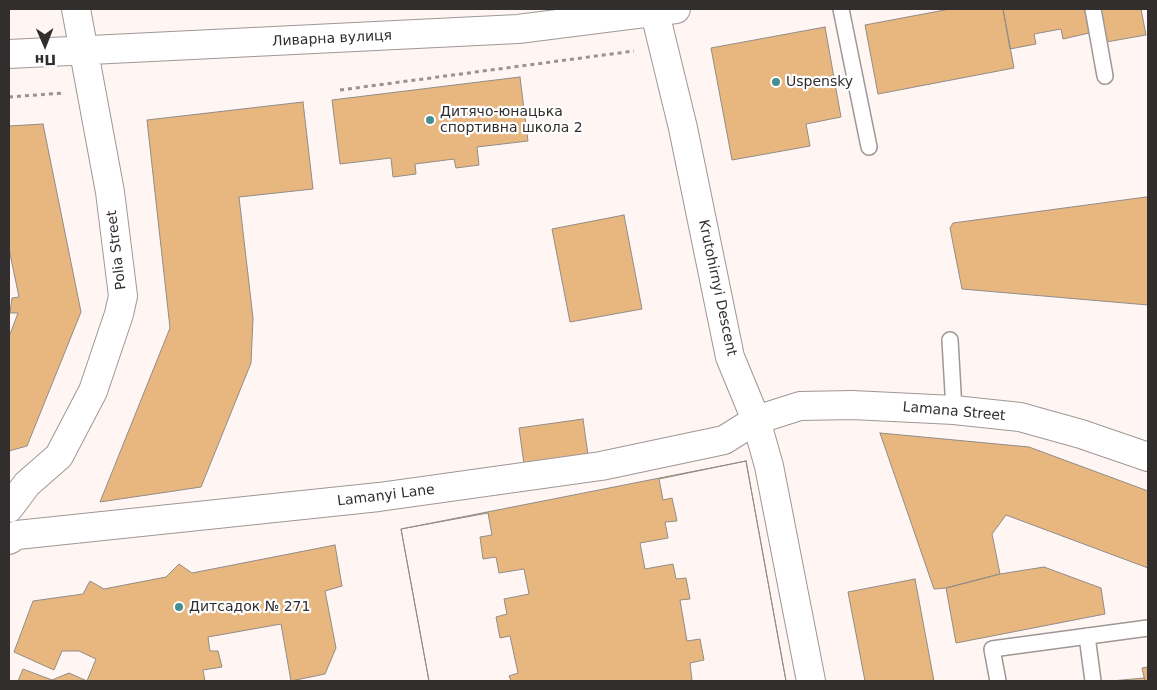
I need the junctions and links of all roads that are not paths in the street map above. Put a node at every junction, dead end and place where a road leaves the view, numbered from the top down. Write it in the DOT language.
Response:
graph roads {
  1 [pos="76,9"];
  2 [pos="842,9"];
  3 [pos="1093,9"];
  4 [pos="661,10"];
  5 [pos="83,51"];
  6 [pos="9,54"];
  7 [pos="1105,76"];
  8 [pos="869,147"];
  9 [pos="950,340"];
  10 [pos="954,410"];
  11 [pos="756,420"];
  12 [pos="1148,456"];
  13 [pos="9,508"];
  14 [pos="9,540"];
  15 [pos="1148,628"];
  16 [pos="1087,636"];
  17 [pos="810,681"];
  18 [pos="998,681"];
  19 [pos="1093,681"];
  1 -- 5 [label="street, Polia Street"];
  2 -- 8 [label="lane"];
  3 -- 7 [label="lane"];
  4 -- 5 [label="street, Ливарна вулиця"];
  4 -- 11 [label="street, Krutohirnyi Descent"];
  5 -- 6 [label="street, Ливарна вулиця"];
  5 -- 13 [label="street, Polia Street"];
  9 -- 10 [label="lane"];
  10 -- 11 [label="street, Lamana Street"];
  10 -- 12 [label="street, Lamana Street"];
  11 -- 14 [label="street, Lamanyi Lane"];
  11 -- 17 [label="street, Krutohirnyi Descent"];
  15 -- 16 [label="lane"];
  16 -- 18 [label="lane"];
  16 -- 19 [label="lane"];
}
